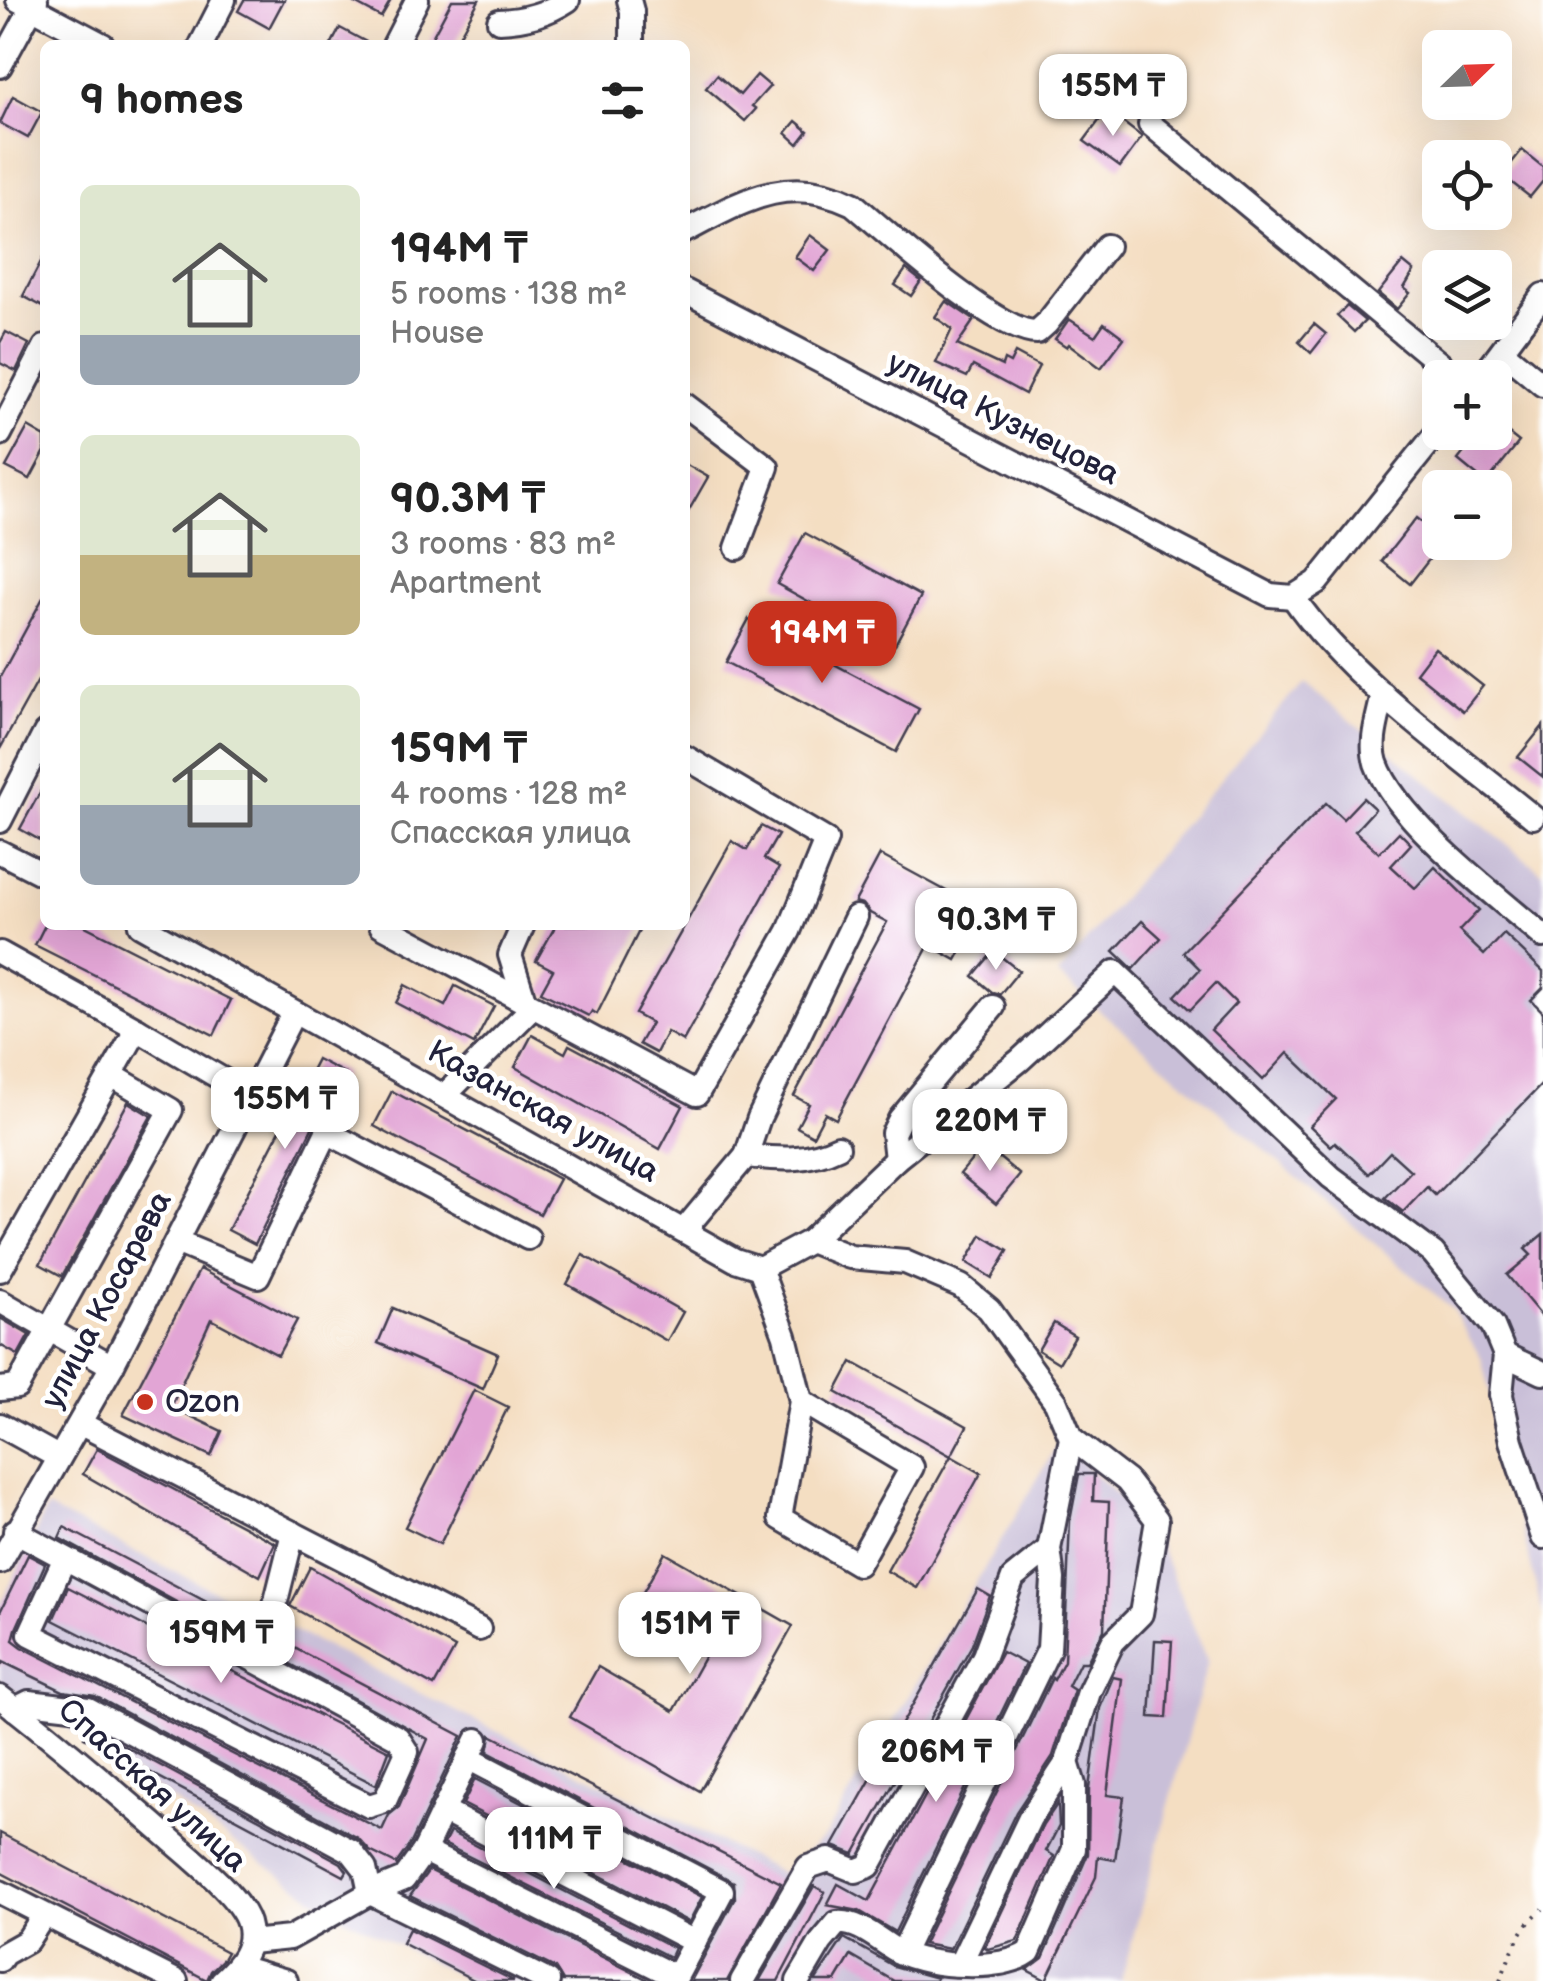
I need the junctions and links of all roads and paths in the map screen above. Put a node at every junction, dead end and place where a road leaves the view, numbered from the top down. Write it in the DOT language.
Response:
graph roads {
  1 [pos="224,0"];
  2 [pos="417,0"];
  3 [pos="568,0"];
  4 [pos="628,0"];
  5 [pos="29,3"];
  6 [pos="499,20"];
  7 [pos="94,40"];
  8 [pos="204,40"];
  9 [pos="397,40"];
  10 [pos="632,40"];
  11 [pos="0,66"];
  12 [pos="1150,124"];
  13 [pos="690,228"];
  14 [pos="1107,246"];
  15 [pos="690,294"];
  16 [pos="1543,295"];
  17 [pos="1502,351"];
  18 [pos="40,358"];
  19 [pos="1436,360"];
  20 [pos="1495,360"];
  21 [pos="1543,385"];
  22 [pos="690,409"];
  23 [pos="0,434"];
  24 [pos="1423,450"];
  25 [pos="737,548"];
  26 [pos="1293,597"];
  27 [pos="1383,694"];
  28 [pos="40,743"];
  29 [pos="690,760"];
  30 [pos="1534,817"];
  31 [pos="0,821"];
  32 [pos="0,852"];
  33 [pos="40,873"];
  34 [pos="856,917"];
  35 [pos="390,930"];
  36 [pos="522,930"];
  37 [pos="178,934"];
  38 [pos="1543,936"];
  39 [pos="0,954"];
  40 [pos="524,1002"];
  41 [pos="992,1008"];
  42 [pos="294,1012"];
  43 [pos="137,1029"];
  44 [pos="112,1076"];
  45 [pos="446,1094"];
  46 [pos="249,1095"];
  47 [pos="838,1147"];
  48 [pos="746,1156"];
  49 [pos="896,1159"];
  50 [pos="685,1229"];
  51 [pos="528,1238"];
  52 [pos="810,1240"];
  53 [pos="176,1242"];
  54 [pos="760,1268"];
  55 [pos="0,1270"];
  56 [pos="0,1301"];
  57 [pos="48,1330"];
  58 [pos="1504,1355"];
  59 [pos="112,1366"];
  60 [pos="1543,1373"];
  61 [pos="0,1389"];
  62 [pos="800,1401"];
  63 [pos="81,1424"];
  64 [pos="0,1425"];
  65 [pos="1071,1438"];
  66 [pos="58,1456"];
  67 [pos="15,1532"];
  68 [pos="293,1533"];
  69 [pos="1543,1537"];
  70 [pos="1049,1549"];
  71 [pos="64,1560"];
  72 [pos="0,1562"];
  73 [pos="274,1609"];
  74 [pos="480,1629"];
  75 [pos="8,1703"];
  76 [pos="1067,1762"];
  77 [pos="443,1812"];
  78 [pos="424,1851"];
  79 [pos="0,1892"];
  80 [pos="370,1893"];
  81 [pos="1543,1909"];
  82 [pos="44,1915"];
  83 [pos="250,1942"];
  84 [pos="694,1942"];
  85 [pos="902,1953"];
  86 [pos="0,1960"];
  87 [pos="960,1964"];
  88 [pos="230,1974"];
  89 [pos="176,1981"];
  90 [pos="286,1981"];
  91 [pos="548,1981"];
  92 [pos="742,1981"];
  93 [pos="798,1981"];
  94 [pos="1500,1981"];
  1 -- 8 [label="street"];
  2 -- 9 [label="street"];
  3 -- 6 [label="street"];
  4 -- 10 [label="street"];
  5 -- 7 [label="street"];
  5 -- 11 [label="street"];
  12 -- 19 [label="street"];
  13 -- 14 [label="street"];
  15 -- 26 [label="street, улица Кузнецова"];
  16 -- 17 [label="street"];
  17 -- 20 [label="street"];
  17 -- 21 [label="street"];
  18 -- 23 [label="street"];
  22 -- 25 [label="street"];
  24 -- 26 [label="street"];
  26 -- 27 [label="street"];
  27 -- 30 [label="street"];
  27 -- 38 [label="street"];
  28 -- 31 [label="street"];
  29 -- 40 [label="street"];
  32 -- 33 [label="street"];
  34 -- 48 [label="street"];
  35 -- 40 [label="street"];
  36 -- 40 [label="street"];
  37 -- 42 [label="street, Казанская улица"];
  39 -- 43 [label="street"];
  40 -- 45 [label="street"];
  41 -- 49 [label="street"];
  42 -- 45 [label="street, Казанская улица"];
  42 -- 46 [label="street, улица Косарева"];
  43 -- 44 [label="street"];
  43 -- 46 [label="street"];
  44 -- 55 [label="street"];
  44 -- 57 [label="street"];
  45 -- 50 [label="street, Казанская улица"];
  46 -- 53 [label="street, улица Косарева"];
  47 -- 48 [label="street"];
  48 -- 50 [label="street"];
  49 -- 52 [label="street"];
  49 -- 58 [label="street"];
  50 -- 54 [label="street, Казанская улица"];
  51 -- 53 [label="street"];
  52 -- 54 [label="street"];
  52 -- 65 [label="street"];
  53 -- 59 [label="street, улица Косарева"];
  54 -- 62 [label="street"];
  56 -- 57 [label="street"];
  57 -- 59 [label="street"];
  57 -- 61 [label="street"];
  58 -- 60 [label="street"];
  58 -- 69 [label="street"];
  59 -- 63 [label="street, улица Косарева"];
  62 -- 62 [label="street"];
  63 -- 66 [label="street, улица Косарева"];
  63 -- 68 [label="street"];
  64 -- 66 [label="street"];
  65 -- 70 [label="street"];
  65 -- 76 [label="street"];
  66 -- 67 [label="street, улица Косарева"];
  67 -- 71 [label="street"];
  67 -- 72 [label="street, улица Косарева"];
  68 -- 73 [label="street"];
  68 -- 74 [label="street"];
  70 -- 85 [label="street"];
  70 -- 92 [label="street"];
  71 -- 71 [label="street"];
  75 -- 80 [label="street"];
  75 -- 83 [label="street, Спасская улица"];
  76 -- 87 [label="street"];
  76 -- 87 [label="street"];
  77 -- 78 [label="street"];
  77 -- 84 [label="street"];
  77 -- 84 [label="street"];
  78 -- 80 [label="street"];
  78 -- 84 [label="street"];
  79 -- 82 [label="street"];
  80 -- 83 [label="street"];
  80 -- 91 [label="street"];
  81 -- 94 [label="path"];
  82 -- 86 [label="street"];
  82 -- 89 [label="street"];
  83 -- 88 [label="street"];
  85 -- 87 [label="street"];
  85 -- 93 [label="street"];
  88 -- 90 [label="street"];
}
